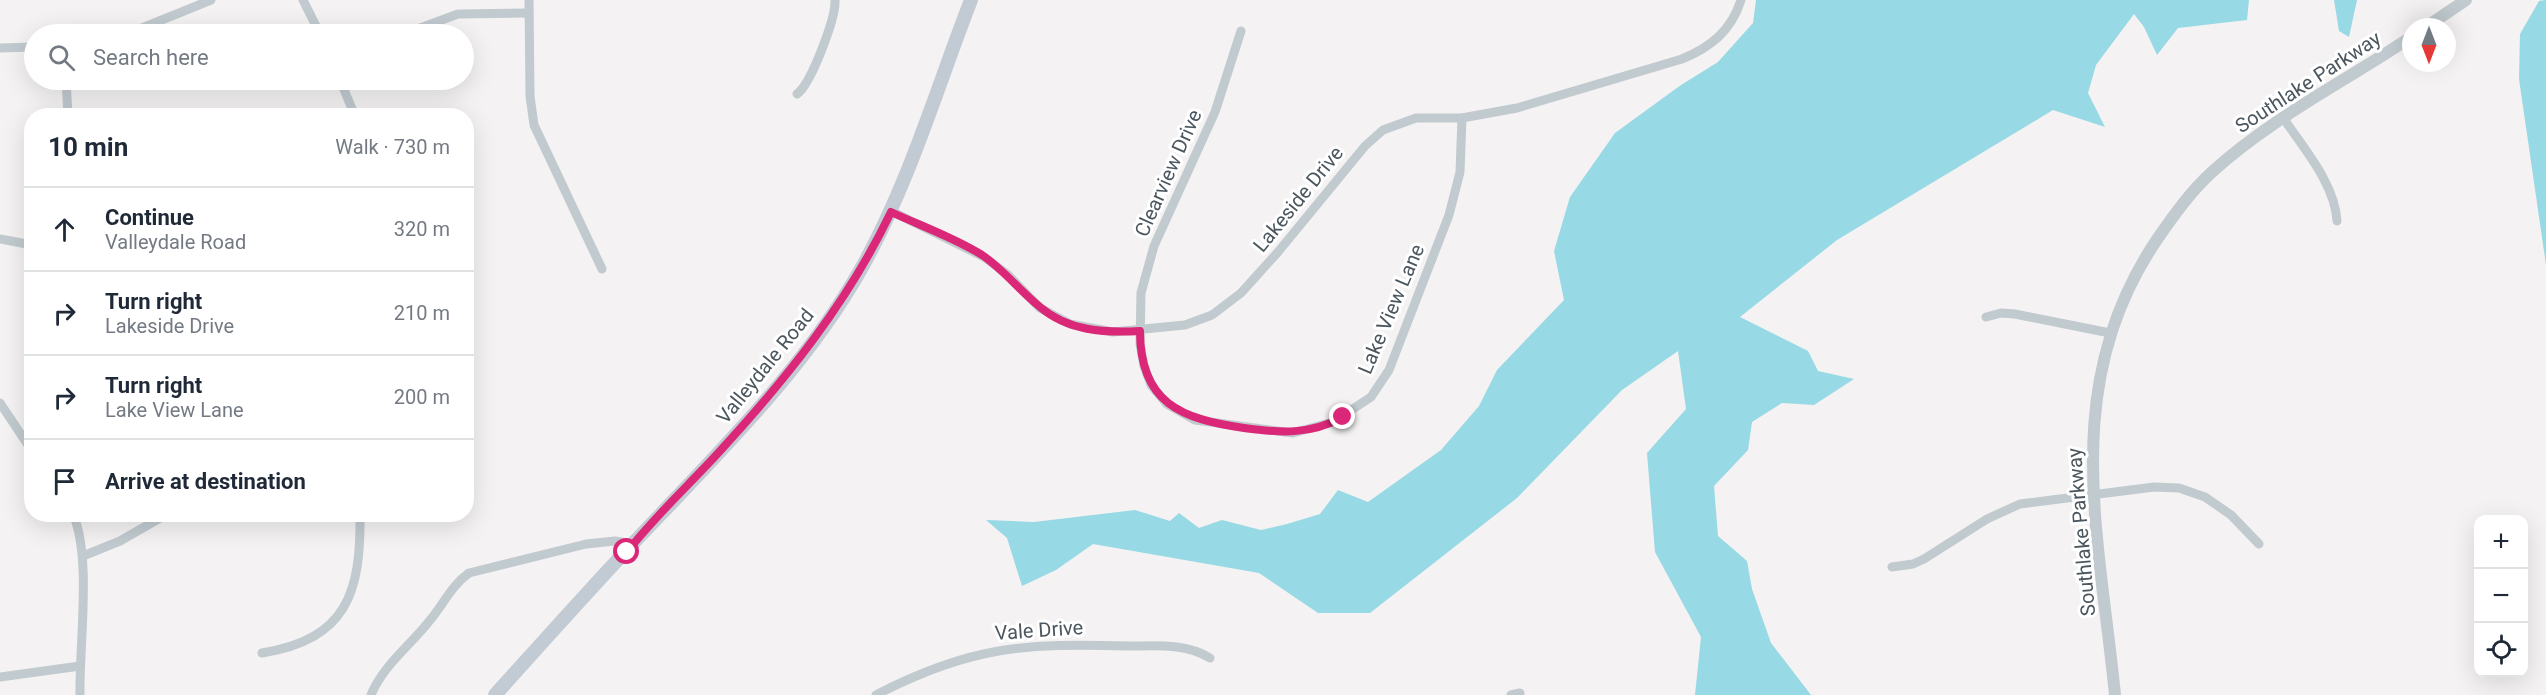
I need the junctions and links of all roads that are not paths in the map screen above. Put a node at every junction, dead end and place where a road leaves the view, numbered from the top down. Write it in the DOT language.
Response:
graph roads {
  1 [pos="211,0"];
  2 [pos="303,0"];
  3 [pos="529,0"];
  4 [pos="835,0"];
  5 [pos="971,0"];
  6 [pos="1741,0"];
  7 [pos="2466,0"];
  8 [pos="529,13"];
  9 [pos="2439,18"];
  10 [pos="152,24"];
  11 [pos="315,24"];
  12 [pos="431,24"];
  13 [pos="1240,32"];
  14 [pos="2402,43"];
  15 [pos="24,47"];
  16 [pos="0,48"];
  17 [pos="67,90"];
  18 [pos="344,90"];
  19 [pos="797,94"];
  20 [pos="68,108"];
  21 [pos="352,108"];
  22 [pos="1462,118"];
  23 [pos="2284,118"];
  24 [pos="891,212"];
  25 [pos="2337,221"];
  26 [pos="0,239"];
  27 [pos="24,244"];
  28 [pos="602,269"];
  29 [pos="1986,317"];
  30 [pos="1140,331"];
  31 [pos="2110,333"];
  32 [pos="0,403"];
  33 [pos="24,439"];
  34 [pos="2094,494"];
  35 [pos="76,522"];
  36 [pos="153,522"];
  37 [pos="360,522"];
  38 [pos="633,544"];
  39 [pos="2259,544"];
  40 [pos="83,556"];
  41 [pos="1892,567"];
  42 [pos="262,653"];
  43 [pos="1210,658"];
  44 [pos="80,666"];
  45 [pos="0,677"];
  46 [pos="80,695"];
  47 [pos="371,695"];
  48 [pos="495,695"];
  49 [pos="877,695"];
  50 [pos="2115,695"];
  1 -- 10 [label="street"];
  2 -- 11 [label="street"];
  3 -- 8 [label="street"];
  4 -- 19 [label="street"];
  5 -- 24 [label="main road, Valleydale Road"];
  6 -- 22 [label="street, Lakeside Drive"];
  7 -- 9 [label="street"];
  8 -- 12 [label="street"];
  8 -- 28 [label="street"];
  13 -- 30 [label="street, Clearview Drive"];
  14 -- 23 [label="street, Southlake Parkway"];
  15 -- 16 [label="street"];
  17 -- 20 [label="street"];
  18 -- 21 [label="street"];
  22 -- 30 [label="street, Lakeside Drive"];
  22 -- 30 [label="street, Lake View Lane"];
  23 -- 25 [label="street"];
  23 -- 31 [label="street, Southlake Parkway"];
  24 -- 30 [label="street, Lakeside Drive"];
  24 -- 38 [label="main road, Valleydale Road"];
  26 -- 27 [label="street"];
  29 -- 31 [label="street"];
  31 -- 34 [label="street, Southlake Parkway"];
  32 -- 33 [label="street"];
  34 -- 39 [label="street"];
  34 -- 41 [label="street"];
  34 -- 50 [label="street, Southlake Parkway"];
  35 -- 40 [label="street"];
  36 -- 40 [label="street"];
  37 -- 42 [label="street"];
  38 -- 47 [label="street"];
  38 -- 48 [label="main road, Valleydale Road"];
  40 -- 44 [label="street"];
  43 -- 49 [label="street, Vale Drive"];
  44 -- 45 [label="street"];
  44 -- 46 [label="street"];
}
